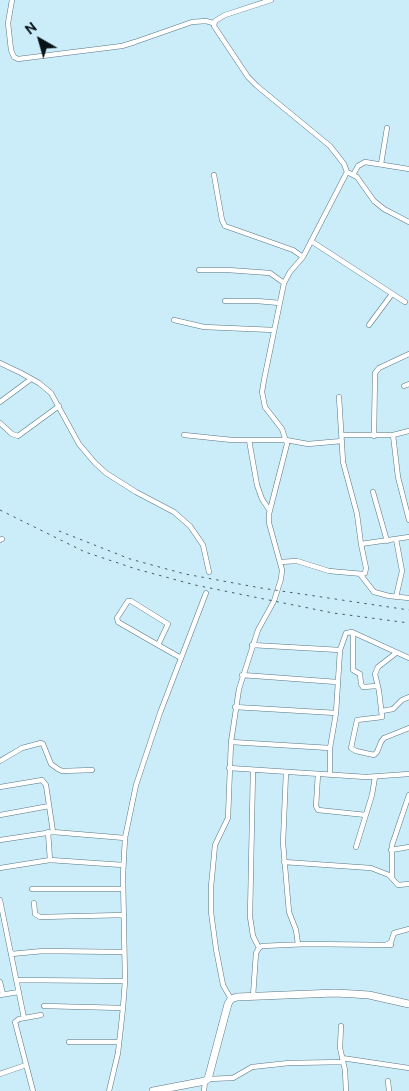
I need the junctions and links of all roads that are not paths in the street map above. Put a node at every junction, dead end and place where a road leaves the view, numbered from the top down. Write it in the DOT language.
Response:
graph roads {
  1 [pos="12,0"];
  2 [pos="271,0"];
  3 [pos="213,23"];
  4 [pos="387,128"];
  5 [pos="381,164"];
  6 [pos="409,169"];
  7 [pos="347,172"];
  8 [pos="353,174"];
  9 [pos="214,175"];
  10 [pos="409,222"];
  11 [pos="311,241"];
  12 [pos="303,257"];
  13 [pos="199,270"];
  14 [pos="284,283"];
  15 [pos="392,294"];
  16 [pos="225,301"];
  17 [pos="405,302"];
  18 [pos="280,303"];
  19 [pos="174,320"];
  20 [pos="369,325"];
  21 [pos="274,330"];
  22 [pos="409,354"];
  23 [pos="1,365"];
  24 [pos="32,379"];
  25 [pos="339,397"];
  26 [pos="0,402"];
  27 [pos="59,406"];
  28 [pos="0,422"];
  29 [pos="409,431"];
  30 [pos="184,435"];
  31 [pos="393,435"];
  32 [pos="374,436"];
  33 [pos="342,438"];
  34 [pos="249,440"];
  35 [pos="286,440"];
  36 [pos="374,492"];
  37 [pos="270,511"];
  38 [pos="409,520"];
  39 [pos="409,537"];
  40 [pos="396,539"];
  41 [pos="386,541"];
  42 [pos="361,544"];
  43 [pos="280,562"];
  44 [pos="402,570"];
  45 [pos="409,570"];
  46 [pos="209,572"];
  47 [pos="360,574"];
  48 [pos="206,593"];
  49 [pos="396,597"];
  50 [pos="409,598"];
  51 [pos="353,633"];
  52 [pos="158,645"];
  53 [pos="252,645"];
  54 [pos="340,650"];
  55 [pos="396,653"];
  56 [pos="181,658"];
  57 [pos="409,658"];
  58 [pos="242,675"];
  59 [pos="337,682"];
  60 [pos="377,686"];
  61 [pos="409,697"];
  62 [pos="235,707"];
  63 [pos="382,712"];
  64 [pos="336,713"];
  65 [pos="409,728"];
  66 [pos="231,742"];
  67 [pos="330,748"];
  68 [pos="0,761"];
  69 [pos="230,768"];
  70 [pos="92,770"];
  71 [pos="252,770"];
  72 [pos="286,772"];
  73 [pos="318,774"];
  74 [pos="409,774"];
  75 [pos="330,775"];
  76 [pos="374,777"];
  77 [pos="0,787"];
  78 [pos="409,795"];
  79 [pos="49,806"];
  80 [pos="407,809"];
  81 [pos="0,815"];
  82 [pos="366,815"];
  83 [pos="51,832"];
  84 [pos="125,838"];
  85 [pos="0,840"];
  86 [pos="356,847"];
  87 [pos="409,847"];
  88 [pos="391,850"];
  89 [pos="50,860"];
  90 [pos="284,862"];
  91 [pos="123,865"];
  92 [pos="0,868"];
  93 [pos="392,877"];
  94 [pos="409,884"];
  95 [pos="123,888"];
  96 [pos="32,889"];
  97 [pos="0,900"];
  98 [pos="34,903"];
  99 [pos="124,915"];
  100 [pos="409,929"];
  101 [pos="7,936"];
  102 [pos="0,937"];
  103 [pos="298,944"];
  104 [pos="258,948"];
  105 [pos="124,952"];
  106 [pos="11,954"];
  107 [pos="17,980"];
  108 [pos="125,981"];
  109 [pos="0,982"];
  110 [pos="19,992"];
  111 [pos="2,995"];
  112 [pos="253,996"];
  113 [pos="231,999"];
  114 [pos="409,1004"];
  115 [pos="44,1006"];
  116 [pos="123,1008"];
  117 [pos="41,1015"];
  118 [pos="24,1018"];
  119 [pos="341,1026"];
  120 [pos="70,1042"];
  121 [pos="119,1042"];
  122 [pos="343,1060"];
  123 [pos="26,1065"];
  124 [pos="409,1068"];
  125 [pos="0,1074"];
  126 [pos="207,1080"];
  127 [pos="388,1081"];
  128 [pos="179,1088"];
  129 [pos="33,1091"];
  130 [pos="109,1091"];
  131 [pos="153,1091"];
  132 [pos="204,1091"];
  133 [pos="346,1091"];
  134 [pos="389,1091"];
  1 -- 3 [label="street"];
  2 -- 3 [label="street"];
  3 -- 7 [label="street"];
  4 -- 5 [label="street"];
  5 -- 6 [label="street"];
  5 -- 8 [label="street"];
  7 -- 8 [label="street"];
  7 -- 11 [label="street"];
  8 -- 10 [label="street"];
  9 -- 12 [label="street"];
  11 -- 12 [label="street"];
  11 -- 15 [label="street"];
  12 -- 14 [label="street"];
  13 -- 14 [label="street"];
  14 -- 18 [label="street"];
  15 -- 17 [label="street"];
  15 -- 20 [label="street"];
  16 -- 18 [label="street"];
  18 -- 21 [label="street"];
  19 -- 21 [label="street"];
  21 -- 35 [label="street"];
  22 -- 32 [label="street"];
  23 -- 24 [label="street"];
  24 -- 26 [label="street"];
  24 -- 27 [label="street"];
  25 -- 33 [label="street"];
  27 -- 28 [label="street"];
  27 -- 46 [label="street"];
  29 -- 31 [label="street"];
  30 -- 34 [label="street"];
  31 -- 32 [label="street"];
  31 -- 38 [label="street"];
  32 -- 33 [label="street"];
  33 -- 35 [label="street"];
  33 -- 42 [label="street"];
  34 -- 35 [label="street"];
  34 -- 37 [label="street"];
  35 -- 37 [label="street"];
  36 -- 41 [label="street"];
  37 -- 43 [label="street"];
  39 -- 40 [label="street"];
  40 -- 41 [label="street"];
  40 -- 44 [label="street"];
  41 -- 42 [label="street"];
  42 -- 47 [label="street"];
  43 -- 47 [label="street"];
  43 -- 53 [label="street"];
  44 -- 45 [label="street"];
  44 -- 49 [label="street"];
  47 -- 49 [label="street"];
  48 -- 56 [label="street"];
  49 -- 50 [label="street"];
  51 -- 54 [label="street"];
  51 -- 55 [label="street"];
  51 -- 60 [label="street"];
  52 -- 52 [label="street"];
  52 -- 56 [label="street"];
  53 -- 54 [label="street"];
  53 -- 58 [label="street"];
  54 -- 59 [label="street"];
  55 -- 57 [label="street"];
  55 -- 60 [label="street"];
  56 -- 84 [label="street"];
  58 -- 59 [label="street"];
  58 -- 62 [label="street"];
  59 -- 64 [label="street"];
  60 -- 63 [label="street"];
  61 -- 63 [label="street"];
  62 -- 64 [label="street"];
  62 -- 66 [label="street"];
  63 -- 65 [label="street"];
  64 -- 67 [label="street"];
  66 -- 67 [label="street"];
  66 -- 69 [label="street"];
  67 -- 75 [label="street"];
  68 -- 70 [label="street"];
  69 -- 71 [label="street"];
  69 -- 113 [label="street"];
  71 -- 72 [label="street"];
  71 -- 104 [label="street"];
  72 -- 73 [label="street"];
  72 -- 90 [label="street"];
  73 -- 75 [label="street"];
  73 -- 82 [label="street"];
  74 -- 76 [label="street"];
  75 -- 76 [label="street"];
  76 -- 82 [label="street"];
  77 -- 79 [label="street"];
  78 -- 80 [label="street"];
  79 -- 81 [label="street"];
  79 -- 83 [label="street"];
  80 -- 88 [label="street"];
  82 -- 86 [label="street"];
  83 -- 84 [label="street"];
  83 -- 85 [label="street"];
  83 -- 89 [label="street"];
  84 -- 91 [label="street"];
  87 -- 88 [label="street"];
  88 -- 93 [label="street"];
  89 -- 91 [label="street"];
  89 -- 92 [label="street"];
  90 -- 93 [label="street"];
  90 -- 103 [label="street"];
  91 -- 95 [label="street"];
  93 -- 94 [label="street"];
  95 -- 96 [label="street"];
  95 -- 99 [label="street"];
  97 -- 101 [label="street"];
  98 -- 99 [label="street"];
  99 -- 105 [label="street"];
  100 -- 103 [label="street"];
  101 -- 102 [label="street"];
  101 -- 106 [label="street"];
  103 -- 104 [label="street"];
  104 -- 112 [label="street"];
  105 -- 106 [label="street"];
  105 -- 108 [label="street"];
  106 -- 107 [label="street"];
  107 -- 108 [label="street"];
  107 -- 110 [label="street"];
  108 -- 116 [label="street"];
  109 -- 111 [label="street"];
  110 -- 111 [label="street"];
  110 -- 118 [label="street"];
  112 -- 113 [label="main road"];
  112 -- 114 [label="main road"];
  113 -- 126 [label="main road"];
  115 -- 116 [label="street"];
  116 -- 121 [label="street"];
  117 -- 118 [label="street"];
  118 -- 123 [label="street"];
  119 -- 122 [label="street"];
  120 -- 121 [label="street"];
  121 -- 130 [label="street"];
  122 -- 124 [label="street"];
  122 -- 126 [label="street"];
  122 -- 133 [label="street"];
  123 -- 125 [label="street"];
  123 -- 129 [label="street"];
  126 -- 128 [label="main road"];
  126 -- 132 [label="street"];
  127 -- 134 [label="street"];
  128 -- 131 [label="main road"];
}
